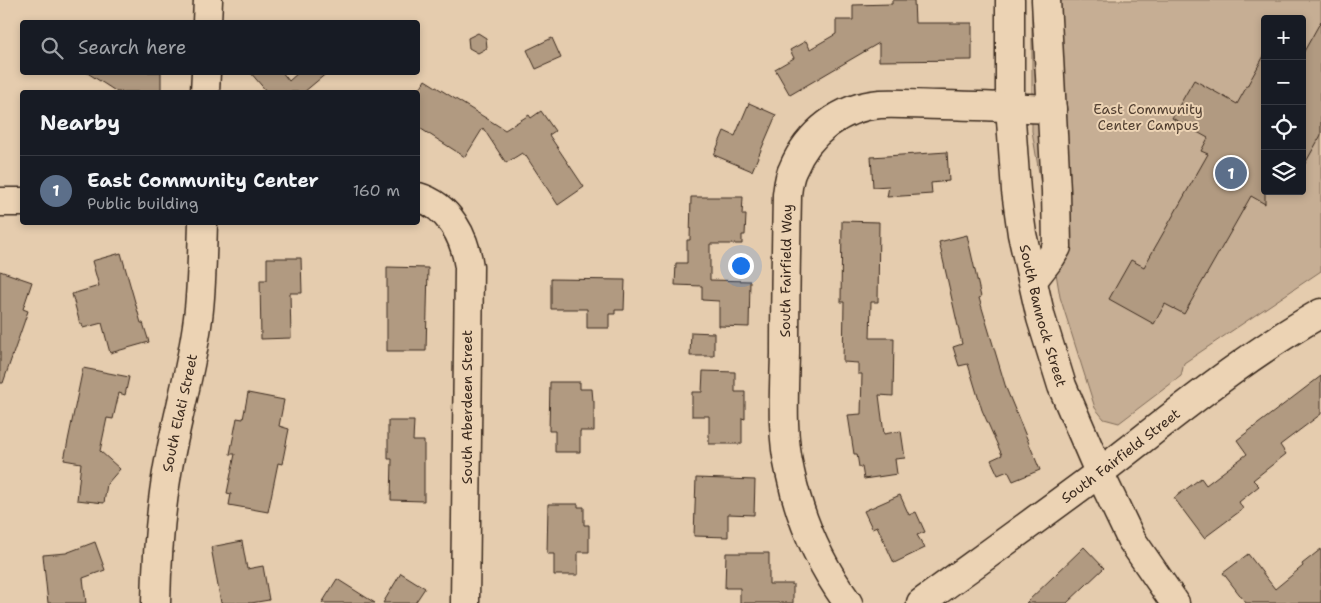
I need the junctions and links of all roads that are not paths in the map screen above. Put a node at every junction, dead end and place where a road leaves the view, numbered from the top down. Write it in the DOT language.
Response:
graph roads {
  1 [pos="208,0"];
  2 [pos="1010,0"];
  3 [pos="1046,0"];
  4 [pos="208,20"];
  5 [pos="206,75"];
  6 [pos="205,90"];
  7 [pos="1010,106"];
  8 [pos="1052,109"];
  9 [pos="420,198"];
  10 [pos="0,202"];
  11 [pos="20,202"];
  12 [pos="203,225"];
  13 [pos="1033,280"];
  14 [pos="1321,313"];
  15 [pos="1099,472"];
  16 [pos="156,603"];
  17 [pos="465,603"];
  18 [pos="848,603"];
  19 [pos="921,603"];
  20 [pos="1174,603"];
  1 -- 4 [label="street"];
  2 -- 7 [label="street, South Bannock Street"];
  3 -- 8 [label="street"];
  5 -- 6 [label="street"];
  7 -- 8 [label="street, South Fairfield Way"];
  7 -- 13 [label="street, South Bannock Street"];
  7 -- 18 [label="street, South Fairfield Way"];
  8 -- 13 [label="street"];
  9 -- 17 [label="street, South Aberdeen Street"];
  10 -- 11 [label="street"];
  12 -- 16 [label="street, South Elati Street"];
  13 -- 15 [label="street, South Bannock Street"];
  14 -- 15 [label="street, South Fairfield Street"];
  15 -- 19 [label="street, South Fairfield Street"];
  15 -- 20 [label="street, South Bannock Street"];
}
